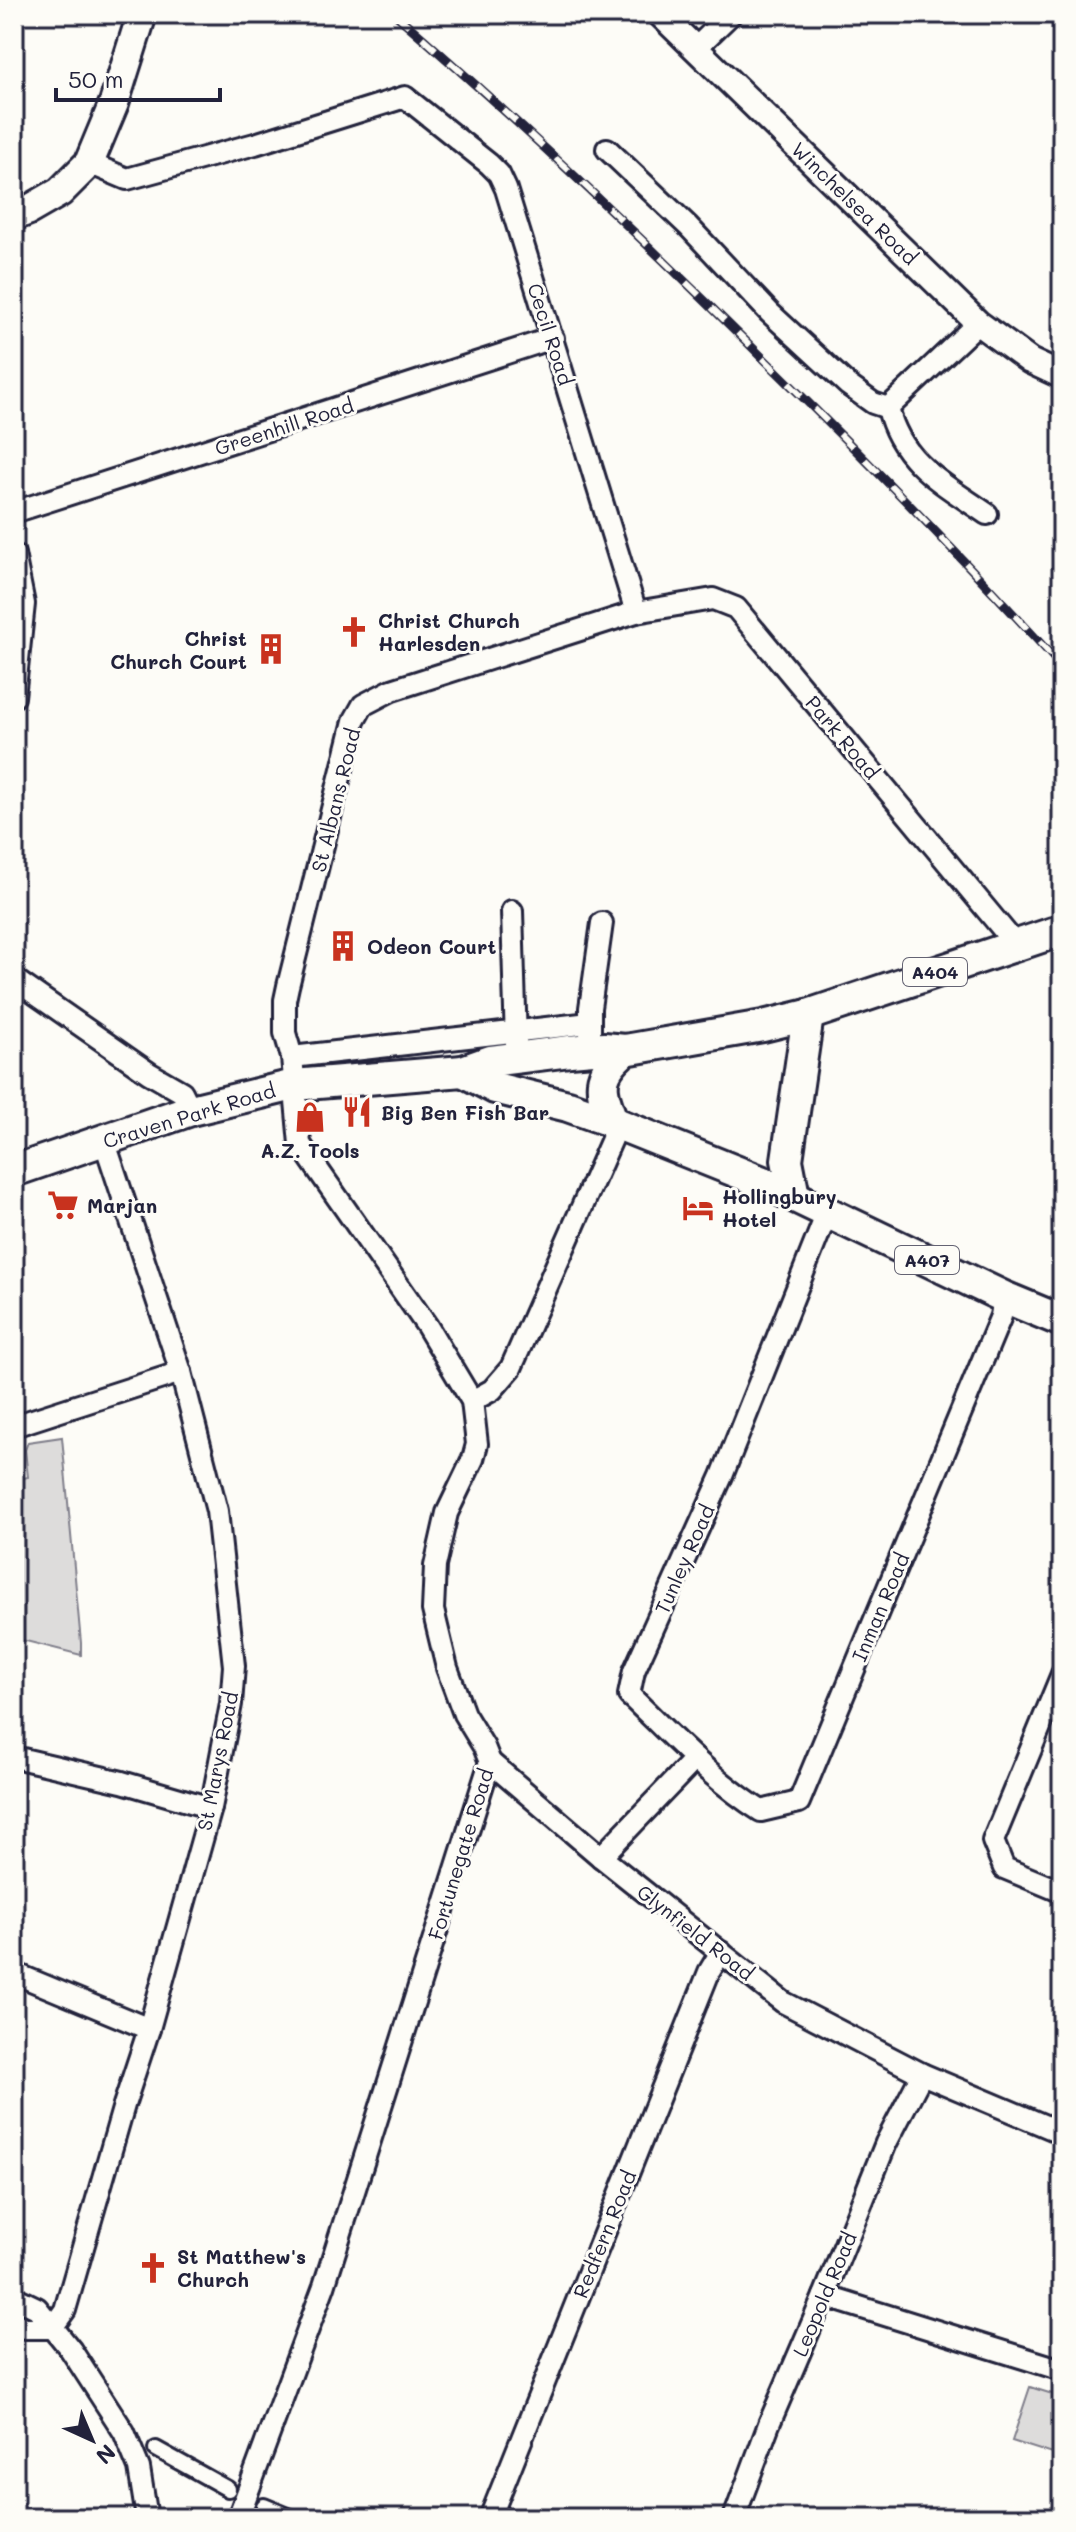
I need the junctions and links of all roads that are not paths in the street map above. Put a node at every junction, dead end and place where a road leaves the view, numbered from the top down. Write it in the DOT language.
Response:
graph roads {
  1 [pos="142,14"];
  2 [pos="660,14"];
  3 [pos="731,14"];
  4 [pos="696,48"];
  5 [pos="607,149"];
  6 [pos="89,163"];
  7 [pos="14,216"];
  8 [pos="978,323"];
  9 [pos="553,338"];
  10 [pos="1062,376"];
  11 [pos="888,408"];
  12 [pos="14,512"];
  13 [pos="987,514"];
  14 [pos="14,554"];
  15 [pos="636,612"];
  16 [pos="15,691"];
  17 [pos="512,911"];
  18 [pos="602,923"];
  19 [pos="1062,930"];
  20 [pos="1016,945"];
  21 [pos="14,979"];
  22 [pos="808,1015"];
  23 [pos="763,1026"];
  24 [pos="590,1036"];
  25 [pos="516,1045"];
  26 [pos="625,1050"];
  27 [pos="801,1065"];
  28 [pos="293,1071"];
  29 [pos="463,1071"];
  30 [pos="191,1110"];
  31 [pos="613,1122"];
  32 [pos="104,1140"];
  33 [pos="787,1160"];
  34 [pos="14,1171"];
  35 [pos="753,1180"];
  36 [pos="794,1196"];
  37 [pos="827,1213"];
  38 [pos="1004,1297"];
  39 [pos="1062,1321"];
  40 [pos="181,1372"];
  41 [pos="472,1401"];
  42 [pos="14,1426"];
  43 [pos="1062,1674"];
  44 [pos="14,1757"];
  45 [pos="695,1759"];
  46 [pos="490,1762"];
  47 [pos="211,1808"];
  48 [pos="601,1857"];
  49 [pos="1062,1892"];
  50 [pos="721,1952"];
  51 [pos="14,1973"];
  52 [pos="149,2029"];
  53 [pos="922,2074"];
  54 [pos="1062,2133"];
  55 [pos="824,2296"];
  56 [pos="14,2297"];
  57 [pos="14,2323"];
  58 [pos="52,2328"];
  59 [pos="1062,2370"];
  60 [pos="156,2449"];
  61 [pos="228,2489"];
  62 [pos="264,2506"];
  63 [pos="147,2518"];
  64 [pos="238,2518"];
  65 [pos="293,2518"];
  66 [pos="490,2518"];
  67 [pos="734,2518"];
  1 -- 6 [label="main road"];
  2 -- 4 [label="street, Winchelsea Road"];
  3 -- 4 [label="street"];
  4 -- 8 [label="street, Winchelsea Road"];
  5 -- 11 [label="street"];
  6 -- 7 [label="main road"];
  6 -- 9 [label="street, Cecil Road"];
  8 -- 10 [label="street, Winchelsea Road"];
  8 -- 11 [label="street"];
  9 -- 12 [label="street, Greenhill Road"];
  9 -- 15 [label="street, Cecil Road"];
  11 -- 13 [label="street"];
  14 -- 16 [label="street"];
  15 -- 20 [label="street, Park Road"];
  15 -- 28 [label="street, St Albans Road"];
  17 -- 25 [label="street"];
  18 -- 24 [label="street"];
  19 -- 20 [label="main road, A404"];
  20 -- 22 [label="main road, A404"];
  21 -- 30 [label="street"];
  22 -- 23 [label="main road, A404"];
  22 -- 27 [label="main road"];
  23 -- 26 [label="main road, A404"];
  23 -- 27 [label="main road"];
  24 -- 25 [label="main road, Craven Park Road / A404"];
  24 -- 26 [label="main road, Craven Park Road / A404"];
  25 -- 28 [label="street, Craven Park Road"];
  25 -- 29 [label="main road, Craven Park Road / A404"];
  26 -- 31 [label="main road"];
  27 -- 33 [label="main road"];
  28 -- 29 [label="main road, Craven Park Road / A404"];
  28 -- 30 [label="main road, Craven Park Road / A404"];
  28 -- 41 [label="street, St Albans Road"];
  29 -- 31 [label="main road"];
  30 -- 32 [label="main road, Craven Park Road / A404"];
  31 -- 35 [label="main road"];
  31 -- 41 [label="street"];
  32 -- 34 [label="main road, Craven Park Road / A404"];
  32 -- 40 [label="street, St Marys Road"];
  33 -- 35 [label="main road"];
  33 -- 36 [label="main road"];
  35 -- 36 [label="main road, A407"];
  36 -- 37 [label="main road, A407"];
  37 -- 38 [label="main road, A407"];
  37 -- 45 [label="street, Tunley Road"];
  38 -- 39 [label="main road, A407"];
  38 -- 45 [label="street, Inman Road"];
  40 -- 42 [label="street"];
  40 -- 47 [label="street, St Marys Road"];
  41 -- 46 [label="street, Fortunegate Road"];
  43 -- 49 [label="street"];
  44 -- 47 [label="street"];
  45 -- 48 [label="street"];
  46 -- 48 [label="street, Glynfield Road"];
  46 -- 64 [label="street, Fortunegate Road"];
  47 -- 52 [label="street, St Marys Road"];
  48 -- 50 [label="street, Glynfield Road"];
  50 -- 53 [label="street, Glynfield Road"];
  50 -- 66 [label="street, Redfern Road"];
  51 -- 52 [label="street"];
  52 -- 58 [label="street, St Marys Road"];
  53 -- 54 [label="street, Glynfield Road"];
  53 -- 55 [label="street, Leopold Road"];
  55 -- 59 [label="street"];
  55 -- 67 [label="street, Leopold Road"];
  56 -- 58 [label="street"];
  57 -- 58 [label="street"];
  58 -- 63 [label="street"];
  60 -- 61 [label="street"];
  62 -- 65 [label="street"];
}
